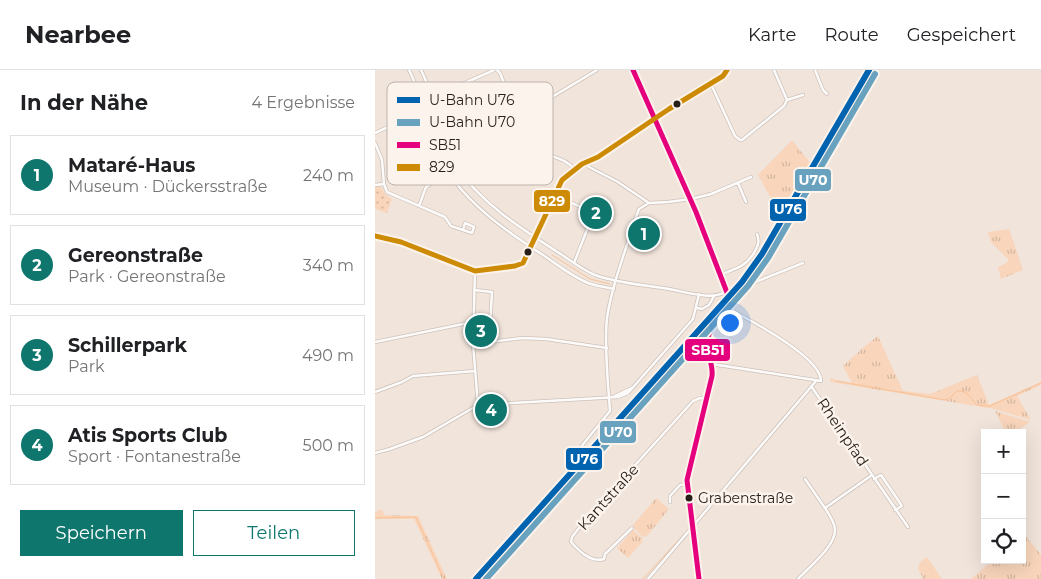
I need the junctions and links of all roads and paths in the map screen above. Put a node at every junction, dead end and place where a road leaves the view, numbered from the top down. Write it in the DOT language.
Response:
graph roads {
  1 [pos="409,70"];
  2 [pos="421,70"];
  3 [pos="495,70"];
  4 [pos="597,70"];
  5 [pos="633,70"];
  6 [pos="727,70"];
  7 [pos="774,70"];
  8 [pos="815,70"];
  9 [pos="415,82"];
  10 [pos="426,82"];
  11 [pos="467,82"];
  12 [pos="503,82"];
  13 [pos="710,83"];
  14 [pos="827,94"];
  15 [pos="803,95"];
  16 [pos="553,96"];
  17 [pos="787,100"];
  18 [pos="655,119"];
  19 [pos="387,127"];
  20 [pos="375,133"];
  21 [pos="375,143"];
  22 [pos="553,156"];
  23 [pos="585,162"];
  24 [pos="574,169"];
  25 [pos="751,178"];
  26 [pos="738,183"];
  27 [pos="384,184"];
  28 [pos="375,185"];
  29 [pos="429,185"];
  30 [pos="459,185"];
  31 [pos="470,185"];
  32 [pos="554,196"];
  33 [pos="691,199"];
  34 [pos="746,202"];
  35 [pos="649,203"];
  36 [pos="419,206"];
  37 [pos="463,230"];
  38 [pos="757,234"];
  39 [pos="375,236"];
  40 [pos="535,237"];
  41 [pos="531,248"];
  42 [pos="574,263"];
  43 [pos="803,263"];
  44 [pos="475,271"];
  45 [pos="720,275"];
  46 [pos="617,280"];
  47 [pos="614,289"];
  48 [pos="474,290"];
  49 [pos="725,292"];
  50 [pos="699,294"];
  51 [pos="715,296"];
  52 [pos="731,301"];
  53 [pos="696,308"];
  54 [pos="729,308"];
  55 [pos="473,322"];
  56 [pos="375,342"];
  57 [pos="489,342"];
  58 [pos="473,344"];
  59 [pos="607,348"];
  60 [pos="712,364"];
  61 [pos="475,371"];
  62 [pos="816,381"];
  63 [pos="811,386"];
  64 [pos="375,392"];
  65 [pos="609,397"];
  66 [pos="706,399"];
  67 [pos="478,405"];
  68 [pos="579,448"];
  69 [pos="375,453"];
  70 [pos="872,475"];
  71 [pos="805,479"];
  72 [pos="874,479"];
  73 [pos="687,484"];
  74 [pos="670,502"];
  75 [pos="825,508"];
  76 [pos="895,510"];
  77 [pos="908,527"];
  78 [pos="632,528"];
  79 [pos="692,528"];
  80 [pos="648,579"];
  81 [pos="699,579"];
  82 [pos="798,579"];
  1 -- 9 [label="street"];
  2 -- 10 [label="street"];
  3 -- 11 [label="street"];
  3 -- 12 [label="street"];
  4 -- 16 [label="street"];
  5 -- 18 [label="main road"];
  6 -- 13 [label="street"];
  7 -- 17 [label="street"];
  8 -- 14 [label="street"];
  13 -- 17 [label="street"];
  13 -- 18 [label="street"];
  15 -- 17 [label="street"];
  18 -- 23 [label="street"];
  18 -- 33 [label="main road"];
  19 -- 20 [label="street"];
  21 -- 27 [label="street"];
  22 -- 24 [label="street"];
  23 -- 24 [label="street"];
  23 -- 35 [label="street"];
  24 -- 32 [label="street"];
  25 -- 26 [label="street"];
  26 -- 33 [label="street"];
  26 -- 34 [label="street"];
  27 -- 28 [label="street"];
  27 -- 36 [label="street"];
  29 -- 36 [label="street"];
  30 -- 41 [label="street"];
  31 -- 40 [label="street"];
  32 -- 40 [label="street"];
  32 -- 42 [label="street"];
  33 -- 35 [label="street"];
  33 -- 45 [label="main road"];
  35 -- 46 [label="street"];
  36 -- 37 [label="street"];
  37 -- 37 [label="street"];
  38 -- 45 [label="street"];
  39 -- 44 [label="street"];
  40 -- 41 [label="street"];
  40 -- 42 [label="street"];
  41 -- 44 [label="street"];
  41 -- 47 [label="street"];
  42 -- 46 [label="street"];
  43 -- 52 [label="street"];
  44 -- 48 [label="street"];
  45 -- 49 [label="main road"];
  46 -- 47 [label="street"];
  46 -- 50 [label="street"];
  47 -- 59 [label="street"];
  48 -- 55 [label="street"];
  48 -- 57 [label="street"];
  49 -- 51 [label="street"];
  49 -- 52 [label="main road"];
  50 -- 51 [label="street"];
  50 -- 53 [label="street"];
  51 -- 53 [label="street"];
  52 -- 54 [label="main road"];
  53 -- 65 [label="street"];
  54 -- 60 [label="main road"];
  54 -- 62 [label="street"];
  55 -- 56 [label="street"];
  55 -- 58 [label="street"];
  57 -- 58 [label="street"];
  57 -- 59 [label="street"];
  58 -- 61 [label="street"];
  59 -- 65 [label="street"];
  60 -- 62 [label="street"];
  60 -- 66 [label="main road"];
  61 -- 64 [label="street"];
  61 -- 67 [label="street"];
  62 -- 63 [label="street"];
  63 -- 70 [label="street, Rheinpfad"];
  63 -- 79 [label="street"];
  65 -- 67 [label="street"];
  65 -- 68 [label="street"];
  66 -- 73 [label="main road"];
  66 -- 78 [label="street, Kantstraße"];
  67 -- 69 [label="street"];
  70 -- 72 [label="street, Rheinpfad"];
  70 -- 75 [label="street"];
  71 -- 75 [label="street"];
  72 -- 76 [label="street, Rheinpfad"];
  72 -- 76 [label="street, Rheinpfad"];
  73 -- 74 [label="street"];
  73 -- 79 [label="main road"];
  75 -- 82 [label="street"];
  76 -- 77 [label="street, Rheinpfad"];
  79 -- 80 [label="street"];
  79 -- 81 [label="main road"];
}
